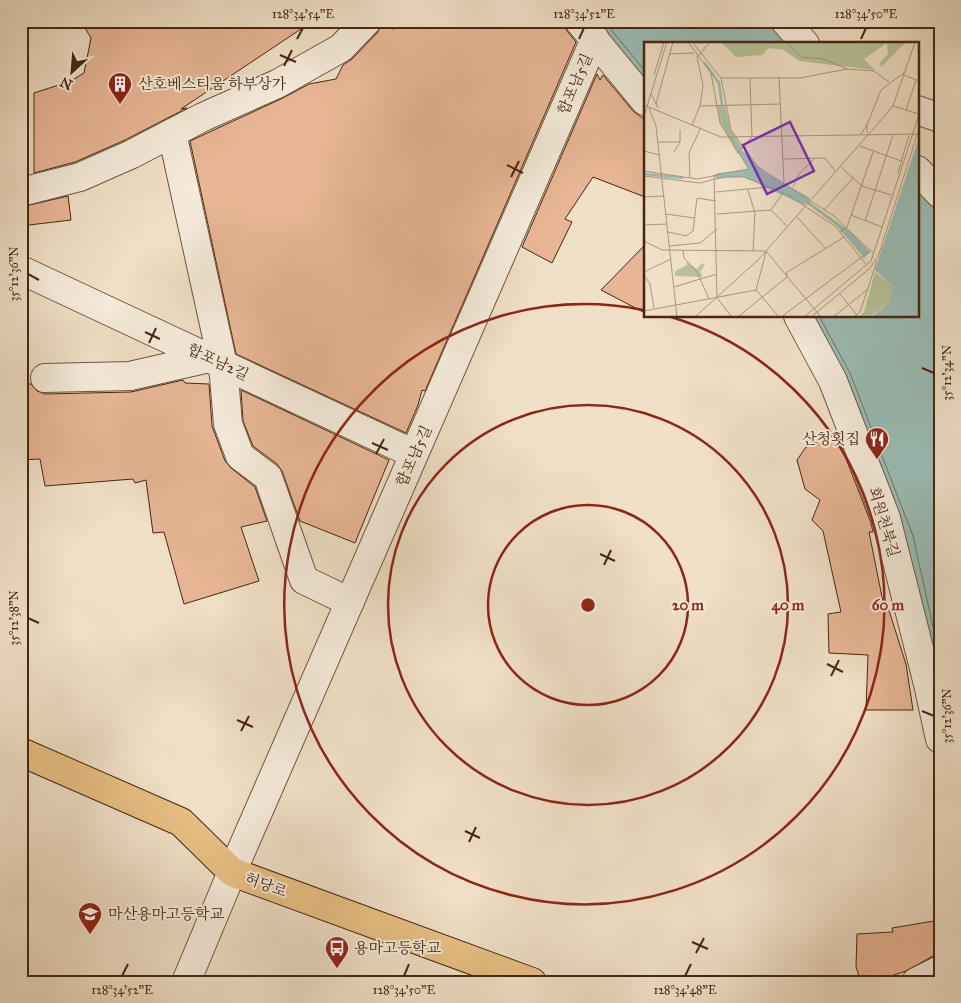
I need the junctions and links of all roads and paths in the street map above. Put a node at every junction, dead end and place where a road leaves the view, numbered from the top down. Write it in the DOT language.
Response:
graph roads {
  1 [pos="367,21"];
  2 [pos="785,21"];
  3 [pos="587,30"];
  4 [pos="803,42"];
  5 [pos="644,100"];
  6 [pos="918,110"];
  7 [pos="940,118"];
  8 [pos="172,133"];
  9 [pos="918,171"];
  10 [pos="21,192"];
  11 [pos="940,194"];
  12 [pos="21,270"];
  13 [pos="799,318"];
  14 [pos="216,362"];
  15 [pos="45,378"];
  16 [pos="414,454"];
  17 [pos="350,602"];
  18 [pos="940,740"];
  19 [pos="21,752"];
  20 [pos="232,872"];
  21 [pos="940,970"];
  22 [pos="186,982"];
  23 [pos="532,982"];
  24 [pos="916,982"];
  1 -- 8 [label="street"];
  2 -- 4 [label="street"];
  3 -- 5 [label="street"];
  3 -- 16 [label="street, 합포남5길"];
  6 -- 7 [label="street"];
  8 -- 10 [label="street"];
  8 -- 14 [label="street"];
  9 -- 11 [label="street"];
  12 -- 14 [label="street, 합포남2길"];
  13 -- 18 [label="street, 회원천북길"];
  14 -- 15 [label="street"];
  14 -- 16 [label="street, 합포남2길"];
  14 -- 17 [label="street"];
  16 -- 17 [label="street, 합포남5길"];
  17 -- 20 [label="street, 합포남5길"];
  19 -- 20 [label="main road, 허당로"];
  20 -- 22 [label="street, 합포남5길"];
  20 -- 23 [label="main road, 허당로"];
  21 -- 24 [label="street"];
}
